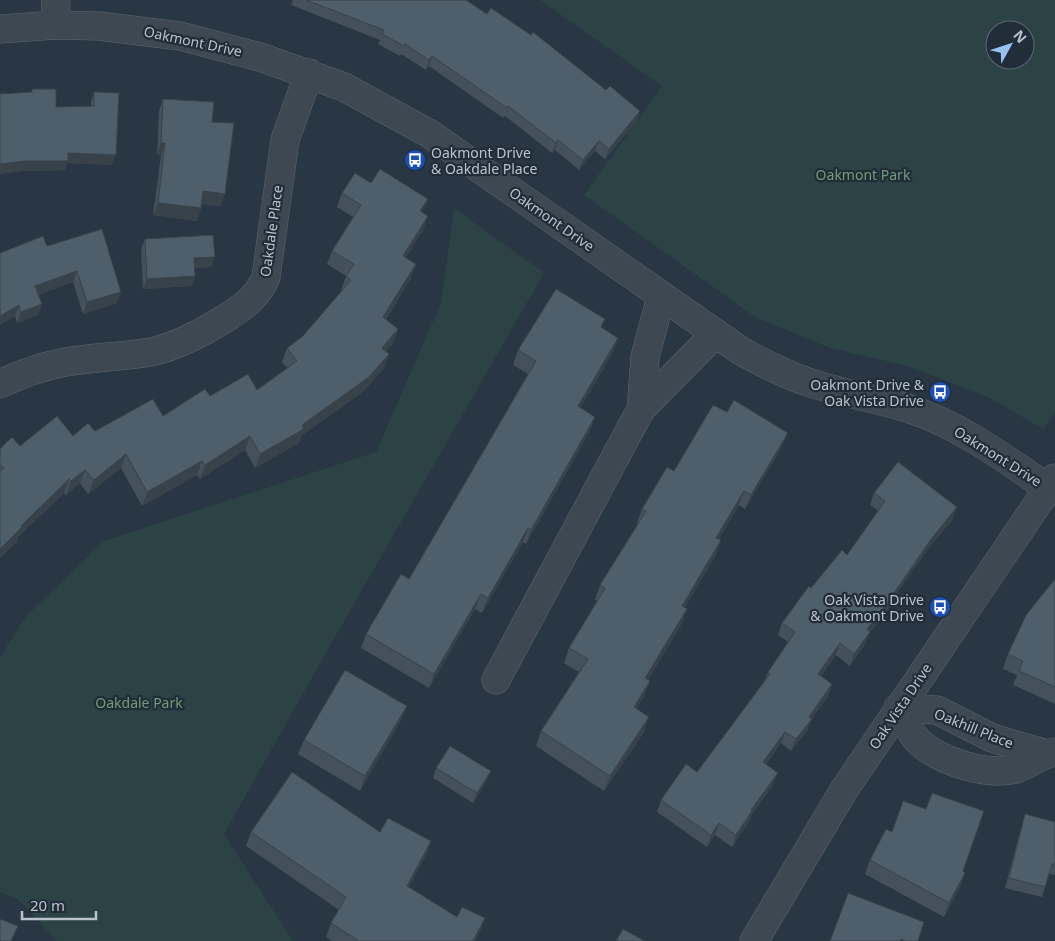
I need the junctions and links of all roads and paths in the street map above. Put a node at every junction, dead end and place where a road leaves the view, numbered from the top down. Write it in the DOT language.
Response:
graph roads {
  1 [pos="56,12"];
  2 [pos="0,30"];
  3 [pos="309,73"];
  4 [pos="661,297"];
  5 [pos="715,334"];
  6 [pos="0,384"];
  7 [pos="642,408"];
  8 [pos="1052,483"];
  9 [pos="496,680"];
  10 [pos="898,708"];
  11 [pos="1051,753"];
  12 [pos="754,941"];
  1 -- 2 [label="street, Oakmont Drive"];
  1 -- 3 [label="street, Oakmont Drive"];
  3 -- 4 [label="street, Oakmont Drive"];
  3 -- 6 [label="street, Oakdale Place"];
  4 -- 5 [label="street, Oakmont Drive"];
  4 -- 7 [label="street"];
  5 -- 7 [label="street"];
  5 -- 8 [label="street, Oakmont Drive"];
  7 -- 9 [label="street"];
  8 -- 10 [label="street, Oak Vista Drive"];
  10 -- 11 [label="street, Oakhill Place"];
  10 -- 11 [label="street, Oakhill Place"];
  10 -- 12 [label="street, Oak Vista Drive"];
}
